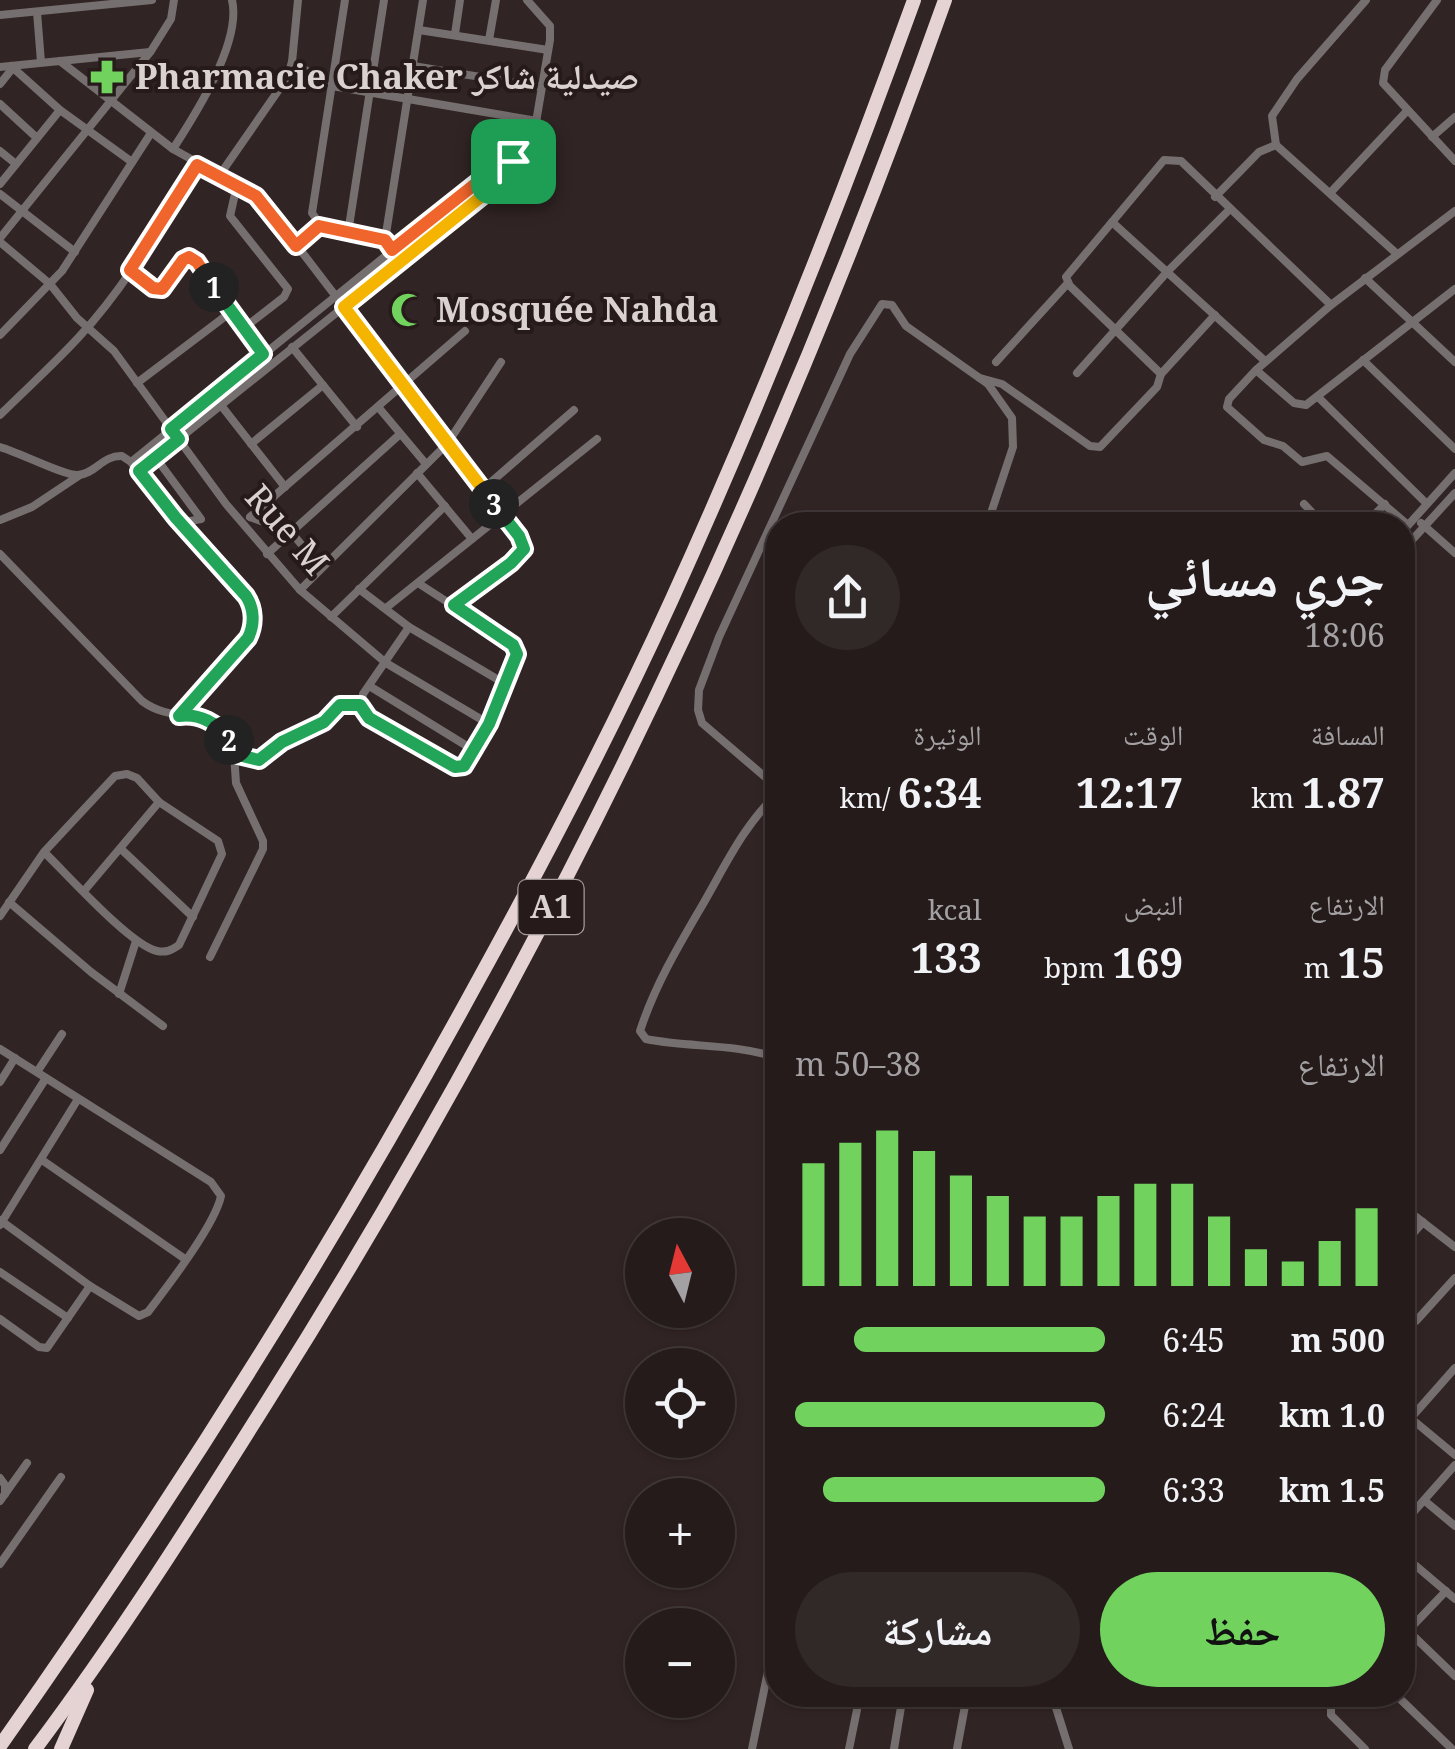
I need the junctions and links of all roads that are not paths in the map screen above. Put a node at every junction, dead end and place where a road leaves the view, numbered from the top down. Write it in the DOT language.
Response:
graph roads {
  1 [pos="152,0"];
  2 [pos="174,0"];
  3 [pos="232,0"];
  4 [pos="298,0"];
  5 [pos="345,0"];
  6 [pos="384,0"];
  7 [pos="423,0"];
  8 [pos="460,0"];
  9 [pos="496,0"];
  10 [pos="527,0"];
  11 [pos="914,0"];
  12 [pos="945,0"];
  13 [pos="1366,0"];
  14 [pos="1437,0"];
  15 [pos="37,12"];
  16 [pos="0,15"];
  17 [pos="419,30"];
  18 [pos="454,34"];
  19 [pos="489,40"];
  20 [pos="548,50"];
  21 [pos="151,52"];
  22 [pos="60,60"];
  23 [pos="41,62"];
  24 [pos="292,62"];
  25 [pos="413,66"];
  26 [pos="0,67"];
  27 [pos="12,67"];
  28 [pos="0,84"];
  29 [pos="332,86"];
  30 [pos="542,86"];
  31 [pos="371,91"];
  32 [pos="407,98"];
  33 [pos="112,100"];
  34 [pos="0,104"];
  35 [pos="60,110"];
  36 [pos="1406,112"];
  37 [pos="1455,118"];
  38 [pos="537,122"];
  39 [pos="87,130"];
  40 [pos="151,133"];
  41 [pos="1432,137"];
  42 [pos="37,138"];
  43 [pos="1276,145"];
  44 [pos="173,149"];
  45 [pos="0,151"];
  46 [pos="1455,160"];
  47 [pos="513,161"];
  48 [pos="132,162"];
  49 [pos="16,164"];
  50 [pos="197,165"];
  51 [pos="219,176"];
  52 [pos="0,184"];
  53 [pos="237,185"];
  54 [pos="1331,192"];
  55 [pos="0,194"];
  56 [pos="1216,197"];
  57 [pos="1229,210"];
  58 [pos="22,211"];
  59 [pos="1455,211"];
  60 [pos="1112,222"];
  61 [pos="319,226"];
  62 [pos="348,233"];
  63 [pos="0,240"];
  64 [pos="385,240"];
  65 [pos="296,246"];
  66 [pos="392,250"];
  67 [pos="75,252"];
  68 [pos="1397,254"];
  69 [pos="130,270"];
  70 [pos="1168,272"];
  71 [pos="1366,278"];
  72 [pos="1068,283"];
  73 [pos="50,284"];
  74 [pos="1455,289"];
  75 [pos="336,297"];
  76 [pos="1331,305"];
  77 [pos="344,307"];
  78 [pos="231,312"];
  79 [pos="1215,315"];
  80 [pos="1411,322"];
  81 [pos="88,326"];
  82 [pos="244,328"];
  83 [pos="1116,330"];
  84 [pos="464,331"];
  85 [pos="0,335"];
  86 [pos="292,346"];
  87 [pos="263,354"];
  88 [pos="1363,360"];
  89 [pos="1265,361"];
  90 [pos="502,362"];
  91 [pos="996,362"];
  92 [pos="1455,362"];
  93 [pos="1256,370"];
  94 [pos="1078,373"];
  95 [pos="1160,374"];
  96 [pos="980,378"];
  97 [pos="137,383"];
  98 [pos="323,385"];
  99 [pos="403,388"];
  100 [pos="1018,395"];
  101 [pos="1318,397"];
  102 [pos="1002,400"];
  103 [pos="220,404"];
  104 [pos="378,408"];
  105 [pos="574,410"];
  106 [pos="0,415"];
  107 [pos="357,426"];
  108 [pos="171,429"];
  109 [pos="399,436"];
  110 [pos="179,439"];
  111 [pos="597,440"];
  112 [pos="251,444"];
  113 [pos="447,444"];
  114 [pos="0,447"];
  115 [pos="1455,449"];
  116 [pos="156,458"];
  117 [pos="131,462"];
  118 [pos="426,464"];
  119 [pos="139,471"];
  120 [pos="417,473"];
  121 [pos="1455,473"];
  122 [pos="80,475"];
  123 [pos="286,487"];
  124 [pos="482,490"];
  125 [pos="1455,493"];
  126 [pos="1426,503"];
  127 [pos="1304,504"];
  128 [pos="1385,504"];
  129 [pos="444,506"];
  130 [pos="777,512"];
  131 [pos="991,512"];
  132 [pos="1312,512"];
  133 [pos="1377,512"];
  134 [pos="1394,512"];
  135 [pos="504,516"];
  136 [pos="1415,516"];
  137 [pos="246,519"];
  138 [pos="0,520"];
  139 [pos="179,521"];
  140 [pos="1415,525"];
  141 [pos="1424,526"];
  142 [pos="292,532"];
  143 [pos="1415,536"];
  144 [pos="765,538"];
  145 [pos="472,539"];
  146 [pos="1455,553"];
  147 [pos="0,554"];
  148 [pos="268,554"];
  149 [pos="320,568"];
  150 [pos="418,583"];
  151 [pos="300,590"];
  152 [pos="359,590"];
  153 [pos="454,605"];
  154 [pos="386,608"];
  155 [pos="330,617"];
  156 [pos="410,627"];
  157 [pos="386,663"];
  158 [pos="506,685"];
  159 [pos="370,687"];
  160 [pos="360,705"];
  161 [pos="179,716"];
  162 [pos="489,724"];
  163 [pos="475,751"];
  164 [pos="234,754"];
  165 [pos="765,779"];
  166 [pos="160,802"];
  167 [pos="765,806"];
  168 [pos="121,849"];
  169 [pos="44,852"];
  170 [pos="84,891"];
  171 [pos="9,902"];
  172 [pos="0,916"];
  173 [pos="193,917"];
  174 [pos="136,941"];
  175 [pos="210,957"];
  176 [pos="120,994"];
  177 [pos="163,1026"];
  178 [pos="62,1034"];
  179 [pos="0,1049"];
  180 [pos="765,1055"];
  181 [pos="15,1058"];
  182 [pos="37,1072"];
  183 [pos="46,1078"];
  184 [pos="0,1082"];
  185 [pos="78,1099"];
  186 [pos="0,1150"];
  187 [pos="42,1160"];
  188 [pos="1415,1216"];
  189 [pos="1,1222"];
  190 [pos="1423,1222"];
  191 [pos="1415,1231"];
  192 [pos="1455,1247"];
  193 [pos="185,1260"];
  194 [pos="0,1272"];
  195 [pos="1455,1278"];
  196 [pos="90,1286"];
  197 [pos="68,1318"];
  198 [pos="0,1319"];
  199 [pos="1415,1322"];
  200 [pos="1455,1368"];
  201 [pos="1415,1413"];
  202 [pos="1415,1421"];
  203 [pos="1455,1455"];
  204 [pos="27,1464"];
  205 [pos="1455,1465"];
  206 [pos="0,1478"];
  207 [pos="61,1478"];
  208 [pos="2,1498"];
  209 [pos="1425,1501"];
  210 [pos="1415,1511"];
  211 [pos="1455,1526"];
  212 [pos="0,1564"];
  213 [pos="1415,1565"];
  214 [pos="1446,1591"];
  215 [pos="1455,1599"];
  216 [pos="1415,1621"];
  217 [pos="1415,1640"];
  218 [pos="99,1664"];
  219 [pos="1455,1676"];
  220 [pos="765,1686"];
  221 [pos="858,1707"];
  222 [pos="901,1707"];
  223 [pos="966,1707"];
  224 [pos="1056,1707"];
  225 [pos="1331,1707"];
  226 [pos="1408,1707"];
  227 [pos="0,1746"];
  228 [pos="35,1749"];
  229 [pos="61,1749"];
  230 [pos="752,1749"];
  231 [pos="849,1749"];
  232 [pos="894,1749"];
  233 [pos="957,1749"];
  234 [pos="1069,1749"];
  235 [pos="1365,1749"];
  236 [pos="1452,1749"];
  1 -- 15 [label="street"];
  2 -- 21 [label="street"];
  3 -- 44 [label="street"];
  4 -- 24 [label="street"];
  5 -- 29 [label="street"];
  6 -- 31 [label="street"];
  7 -- 17 [label="street"];
  8 -- 18 [label="street"];
  9 -- 19 [label="street"];
  10 -- 20 [label="street"];
  11 -- 227 [label="highway, A1"];
  12 -- 218 [label="highway, A1"];
  13 -- 43 [label="street"];
  14 -- 36 [label="street"];
  15 -- 16 [label="street"];
  15 -- 23 [label="street"];
  17 -- 18 [label="street"];
  17 -- 25 [label="street"];
  18 -- 19 [label="street"];
  19 -- 20 [label="street"];
  20 -- 30 [label="street"];
  21 -- 22 [label="street"];
  21 -- 33 [label="street"];
  22 -- 23 [label="street"];
  22 -- 33 [label="street"];
  23 -- 27 [label="street"];
  24 -- 29 [label="street"];
  24 -- 51 [label="street"];
  25 -- 30 [label="street"];
  25 -- 32 [label="street"];
  26 -- 27 [label="street"];
  27 -- 28 [label="street"];
  27 -- 35 [label="street"];
  29 -- 31 [label="street"];
  29 -- 61 [label="street"];
  30 -- 38 [label="street"];
  31 -- 32 [label="street"];
  31 -- 62 [label="street"];
  32 -- 38 [label="street"];
  32 -- 64 [label="street"];
  33 -- 39 [label="street"];
  33 -- 40 [label="street"];
  34 -- 42 [label="street"];
  35 -- 39 [label="street"];
  35 -- 42 [label="street"];
  36 -- 41 [label="street"];
  36 -- 54 [label="street"];
  37 -- 41 [label="street"];
  38 -- 47 [label="street"];
  39 -- 48 [label="street"];
  39 -- 58 [label="street"];
  40 -- 44 [label="street"];
  40 -- 48 [label="street"];
  41 -- 46 [label="street"];
  42 -- 49 [label="street"];
  43 -- 54 [label="street"];
  43 -- 56 [label="street"];
  44 -- 50 [label="street"];
  45 -- 49 [label="street"];
  47 -- 66 [label="street"];
  47 -- 77 [label="street"];
  48 -- 67 [label="street"];
  49 -- 52 [label="street"];
  50 -- 51 [label="street"];
  50 -- 69 [label="street"];
  51 -- 53 [label="street"];
  53 -- 65 [label="street"];
  53 -- 82 [label="street"];
  54 -- 68 [label="street"];
  55 -- 58 [label="street"];
  56 -- 57 [label="street"];
  56 -- 60 [label="street"];
  57 -- 70 [label="street"];
  57 -- 76 [label="street"];
  58 -- 63 [label="street"];
  58 -- 67 [label="street"];
  59 -- 68 [label="street"];
  60 -- 70 [label="street"];
  60 -- 72 [label="street"];
  61 -- 62 [label="street"];
  61 -- 65 [label="street"];
  62 -- 64 [label="street"];
  63 -- 73 [label="street, Rue M"];
  64 -- 66 [label="street"];
  65 -- 75 [label="street"];
  66 -- 75 [label="street"];
  67 -- 73 [label="street"];
  68 -- 71 [label="street"];
  69 -- 78 [label="street"];
  69 -- 81 [label="street"];
  70 -- 79 [label="street"];
  70 -- 83 [label="street"];
  71 -- 76 [label="street"];
  71 -- 80 [label="street"];
  72 -- 83 [label="street"];
  72 -- 91 [label="street"];
  73 -- 81 [label="street, Rue M"];
  73 -- 85 [label="street"];
  74 -- 80 [label="street"];
  75 -- 77 [label="street"];
  75 -- 87 [label="street"];
  76 -- 89 [label="street"];
  77 -- 86 [label="street"];
  77 -- 99 [label="street"];
  78 -- 82 [label="street"];
  78 -- 97 [label="street"];
  79 -- 89 [label="street"];
  79 -- 95 [label="street"];
  80 -- 88 [label="street"];
  80 -- 92 [label="street"];
  81 -- 97 [label="street, Rue M"];
  81 -- 106 [label="street"];
  82 -- 87 [label="street"];
  83 -- 94 [label="street"];
  83 -- 95 [label="street"];
  84 -- 99 [label="street"];
  86 -- 98 [label="street"];
  86 -- 103 [label="street"];
  87 -- 108 [label="street"];
  88 -- 101 [label="street"];
  88 -- 115 [label="street"];
  89 -- 93 [label="street"];
  90 -- 113 [label="street"];
  93 -- 101 [label="street"];
  93 -- 128 [label="street"];
  95 -- 100 [label="street"];
  96 -- 100 [label="street"];
  96 -- 102 [label="street"];
  96 -- 130 [label="street"];
  97 -- 108 [label="street, Rue M"];
  98 -- 107 [label="street"];
  98 -- 112 [label="street"];
  99 -- 104 [label="street"];
  99 -- 113 [label="street"];
  100 -- 102 [label="street"];
  101 -- 126 [label="street"];
  102 -- 131 [label="street"];
  103 -- 110 [label="street"];
  103 -- 112 [label="street"];
  104 -- 107 [label="street"];
  104 -- 109 [label="street"];
  105 -- 124 [label="street"];
  107 -- 123 [label="street"];
  108 -- 110 [label="street, Rue M"];
  108 -- 117 [label="street"];
  109 -- 118 [label="street"];
  109 -- 142 [label="street"];
  110 -- 116 [label="street"];
  110 -- 137 [label="street, Rue M"];
  111 -- 135 [label="street"];
  112 -- 123 [label="street"];
  113 -- 118 [label="street"];
  113 -- 124 [label="street"];
  114 -- 122 [label="street"];
  116 -- 119 [label="street"];
  116 -- 139 [label="street"];
  117 -- 119 [label="street"];
  117 -- 122 [label="street"];
  118 -- 120 [label="street"];
  119 -- 139 [label="street"];
  120 -- 129 [label="street"];
  120 -- 149 [label="street"];
  121 -- 126 [label="street"];
  122 -- 138 [label="street"];
  123 -- 137 [label="street"];
  124 -- 135 [label="street"];
  125 -- 141 [label="street"];
  126 -- 136 [label="street"];
  127 -- 132 [label="street"];
  128 -- 133 [label="street"];
  128 -- 134 [label="street"];
  129 -- 145 [label="street"];
  129 -- 152 [label="street"];
  135 -- 145 [label="street"];
  135 -- 153 [label="street"];
  137 -- 142 [label="street"];
  137 -- 148 [label="street, Rue M"];
  139 -- 161 [label="street"];
  140 -- 141 [label="street"];
  141 -- 143 [label="street"];
  141 -- 146 [label="street"];
  142 -- 148 [label="street"];
  142 -- 149 [label="street"];
  144 -- 165 [label="street"];
  145 -- 150 [label="street"];
  147 -- 161 [label="street"];
  148 -- 151 [label="street, Rue M"];
  149 -- 151 [label="street"];
  150 -- 153 [label="street"];
  150 -- 154 [label="street"];
  151 -- 155 [label="street, Rue M"];
  152 -- 154 [label="street"];
  152 -- 155 [label="street"];
  153 -- 158 [label="street"];
  154 -- 156 [label="street"];
  155 -- 157 [label="street, Rue M"];
  156 -- 157 [label="street"];
  156 -- 158 [label="street"];
  157 -- 159 [label="street"];
  157 -- 162 [label="street, Rue M"];
  158 -- 162 [label="street"];
  159 -- 160 [label="street"];
  159 -- 163 [label="street"];
  160 -- 163 [label="street"];
  160 -- 164 [label="street"];
  161 -- 164 [label="street"];
  162 -- 163 [label="street"];
  164 -- 175 [label="street"];
  166 -- 168 [label="street"];
  166 -- 169 [label="street"];
  166 -- 173 [label="street"];
  167 -- 180 [label="street"];
  168 -- 170 [label="street"];
  168 -- 173 [label="street"];
  169 -- 170 [label="street"];
  169 -- 171 [label="street"];
  170 -- 174 [label="street"];
  171 -- 172 [label="street"];
  171 -- 176 [label="street"];
  173 -- 174 [label="street"];
  174 -- 176 [label="street"];
  176 -- 177 [label="street"];
  178 -- 182 [label="street"];
  179 -- 181 [label="street"];
  181 -- 182 [label="street"];
  181 -- 184 [label="street"];
  182 -- 183 [label="street"];
  183 -- 185 [label="street"];
  183 -- 186 [label="street"];
  185 -- 187 [label="street"];
  185 -- 193 [label="street"];
  187 -- 189 [label="street"];
  187 -- 193 [label="street"];
  188 -- 190 [label="street"];
  189 -- 196 [label="street"];
  190 -- 191 [label="street"];
  190 -- 192 [label="street"];
  193 -- 196 [label="street"];
  194 -- 197 [label="street"];
  195 -- 199 [label="street"];
  196 -- 197 [label="street"];
  197 -- 198 [label="street"];
  200 -- 201 [label="street"];
  202 -- 203 [label="street"];
  204 -- 208 [label="street"];
  205 -- 209 [label="street"];
  206 -- 208 [label="street"];
  207 -- 212 [label="street"];
  209 -- 210 [label="street"];
  209 -- 211 [label="street"];
  213 -- 214 [label="street"];
  214 -- 215 [label="street"];
  214 -- 216 [label="street"];
  217 -- 219 [label="street"];
  218 -- 228 [label="highway, A1"];
  218 -- 229 [label="highway"];
  220 -- 230 [label="street"];
  221 -- 231 [label="street"];
  222 -- 232 [label="street"];
  223 -- 233 [label="street"];
  224 -- 234 [label="street"];
  225 -- 235 [label="street"];
  226 -- 236 [label="street"];
}
